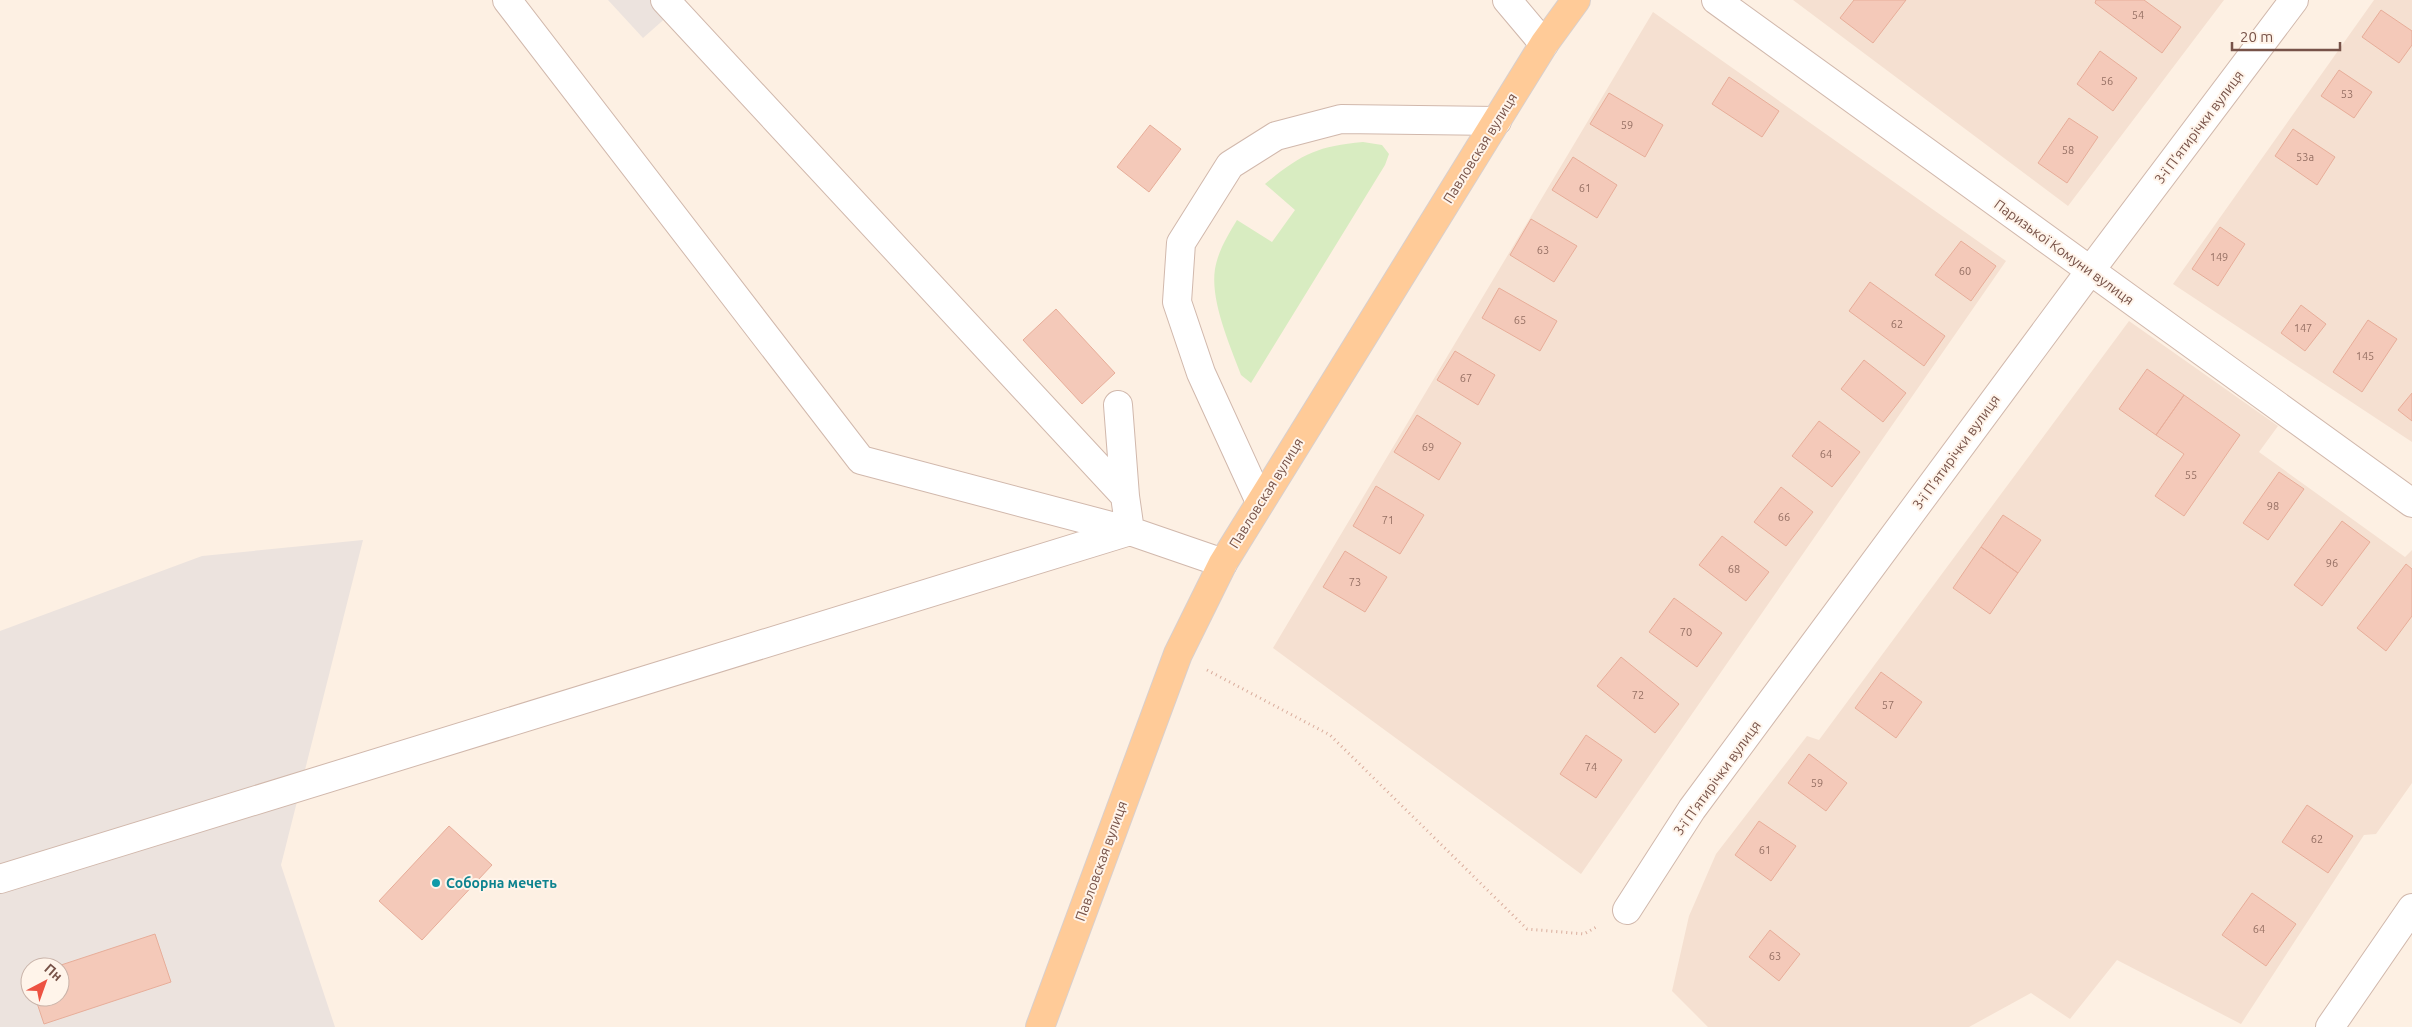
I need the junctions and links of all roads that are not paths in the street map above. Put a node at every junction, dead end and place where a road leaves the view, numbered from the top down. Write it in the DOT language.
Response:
graph roads {
  1 [pos="507,0"];
  2 [pos="665,0"];
  3 [pos="1507,0"];
  4 [pos="1576,0"];
  5 [pos="1716,0"];
  6 [pos="2294,0"];
  7 [pos="1544,44"];
  8 [pos="1497,121"];
  9 [pos="2090,271"];
  10 [pos="1118,405"];
  11 [pos="1125,496"];
  12 [pos="1260,502"];
  13 [pos="2412,503"];
  14 [pos="1130,531"];
  15 [pos="1222,563"];
  16 [pos="0,879"];
  17 [pos="2412,908"];
  18 [pos="1627,910"];
  19 [pos="1040,1027"];
  20 [pos="2330,1027"];
  1 -- 14 [label="street"];
  2 -- 11 [label="street"];
  3 -- 7 [label="street"];
  4 -- 7 [label="main road, Павловская вулиця"];
  5 -- 9 [label="street, Паризької Комуни вулиця"];
  6 -- 9 [label="street, 3-ї П’ятирічки вулиця"];
  7 -- 8 [label="main road, Павловская вулиця"];
  8 -- 12 [label="main road, Павловская вулиця"];
  8 -- 12 [label="street"];
  9 -- 13 [label="street, Паризької Комуни вулиця"];
  9 -- 18 [label="street, 3-ї П’ятирічки вулиця"];
  10 -- 11 [label="street"];
  11 -- 14 [label="street"];
  12 -- 15 [label="main road, Павловская вулиця"];
  14 -- 15 [label="street"];
  14 -- 16 [label="street"];
  15 -- 19 [label="main road, Павловская вулиця"];
  17 -- 20 [label="street"];
}
